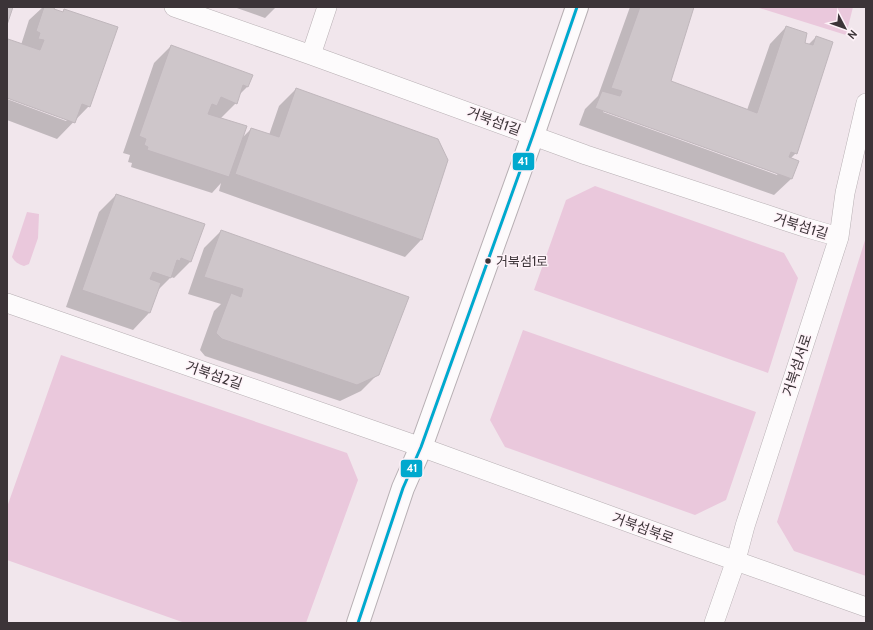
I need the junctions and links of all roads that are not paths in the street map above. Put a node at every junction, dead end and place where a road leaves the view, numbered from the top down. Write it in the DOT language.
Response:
graph roads {
  1 [pos="174,7"];
  2 [pos="327,7"];
  3 [pos="577,7"];
  4 [pos="311,55"];
  5 [pos="866,103"];
  6 [pos="533,135"];
  7 [pos="839,237"];
  8 [pos="7,303"];
  9 [pos="421,447"];
  10 [pos="736,560"];
  11 [pos="866,606"];
  12 [pos="358,623"];
  13 [pos="714,623"];
  1 -- 4 [label="street, 거북섬1길"];
  2 -- 4 [label="street"];
  3 -- 6 [label="street"];
  4 -- 6 [label="street, 거북섬1길"];
  5 -- 7 [label="street, 거북섬서로"];
  6 -- 7 [label="street, 거북섬1길"];
  6 -- 9 [label="street"];
  7 -- 10 [label="street, 거북섬서로"];
  8 -- 9 [label="street, 거북섬2길"];
  9 -- 10 [label="street, 거북섬북로"];
  9 -- 12 [label="street"];
  10 -- 11 [label="street, 거북섬북로"];
  10 -- 13 [label="street, 거북섬서로"];
}
